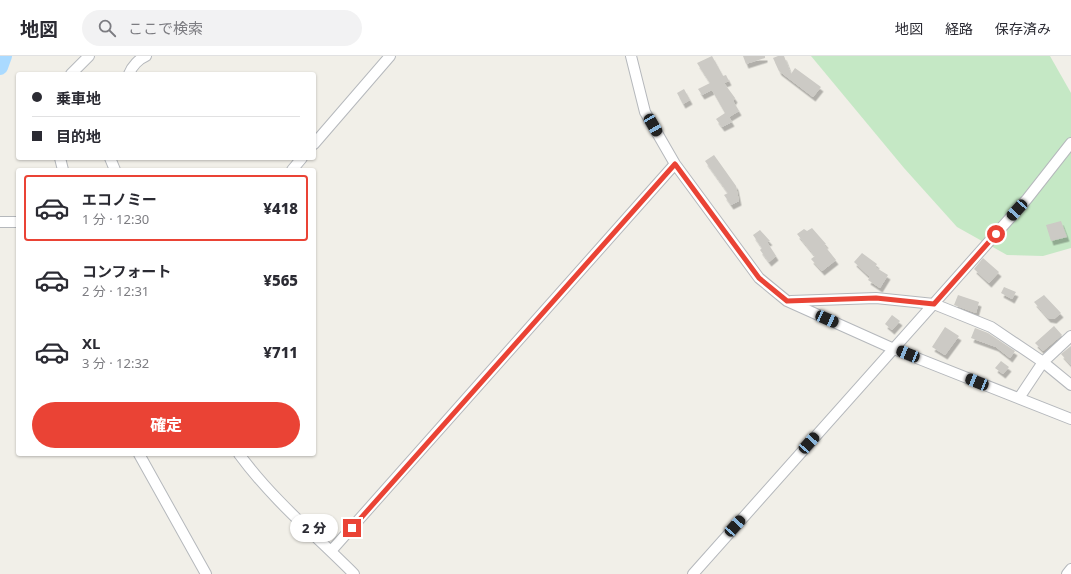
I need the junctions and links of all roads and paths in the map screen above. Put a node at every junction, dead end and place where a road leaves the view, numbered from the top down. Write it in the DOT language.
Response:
graph roads {
  1 [pos="89,56"];
  2 [pos="146,56"];
  3 [pos="390,56"];
  4 [pos="631,56"];
  5 [pos="73,72"];
  6 [pos="130,72"];
  7 [pos="316,142"];
  8 [pos="1071,143"];
  9 [pos="300,160"];
  10 [pos="675,164"];
  11 [pos="294,168"];
  12 [pos="0,222"];
  13 [pos="16,222"];
  14 [pos="787,301"];
  15 [pos="934,304"];
  16 [pos="1071,336"];
  17 [pos="894,349"];
  18 [pos="1043,362"];
  19 [pos="1071,385"];
  20 [pos="1019,398"];
  21 [pos="1071,419"];
  22 [pos="140,456"];
  23 [pos="240,456"];
  24 [pos="331,551"];
  25 [pos="1071,569"];
  26 [pos="206,574"];
  27 [pos="354,574"];
  28 [pos="692,574"];
  29 [pos="1067,574"];
  1 -- 5 [label="street"];
  2 -- 6 [label="street"];
  3 -- 7 [label="street"];
  4 -- 10 [label="street"];
  8 -- 15 [label="street"];
  9 -- 11 [label="street"];
  10 -- 14 [label="street"];
  10 -- 24 [label="street"];
  12 -- 13 [label="street"];
  14 -- 15 [label="street"];
  14 -- 17 [label="street"];
  15 -- 17 [label="street"];
  15 -- 18 [label="street"];
  16 -- 18 [label="street"];
  17 -- 20 [label="street"];
  17 -- 28 [label="street"];
  18 -- 19 [label="street"];
  18 -- 20 [label="street"];
  20 -- 21 [label="street"];
  22 -- 26 [label="street"];
  23 -- 24 [label="street"];
  24 -- 27 [label="street"];
  25 -- 29 [label="street"];
}
